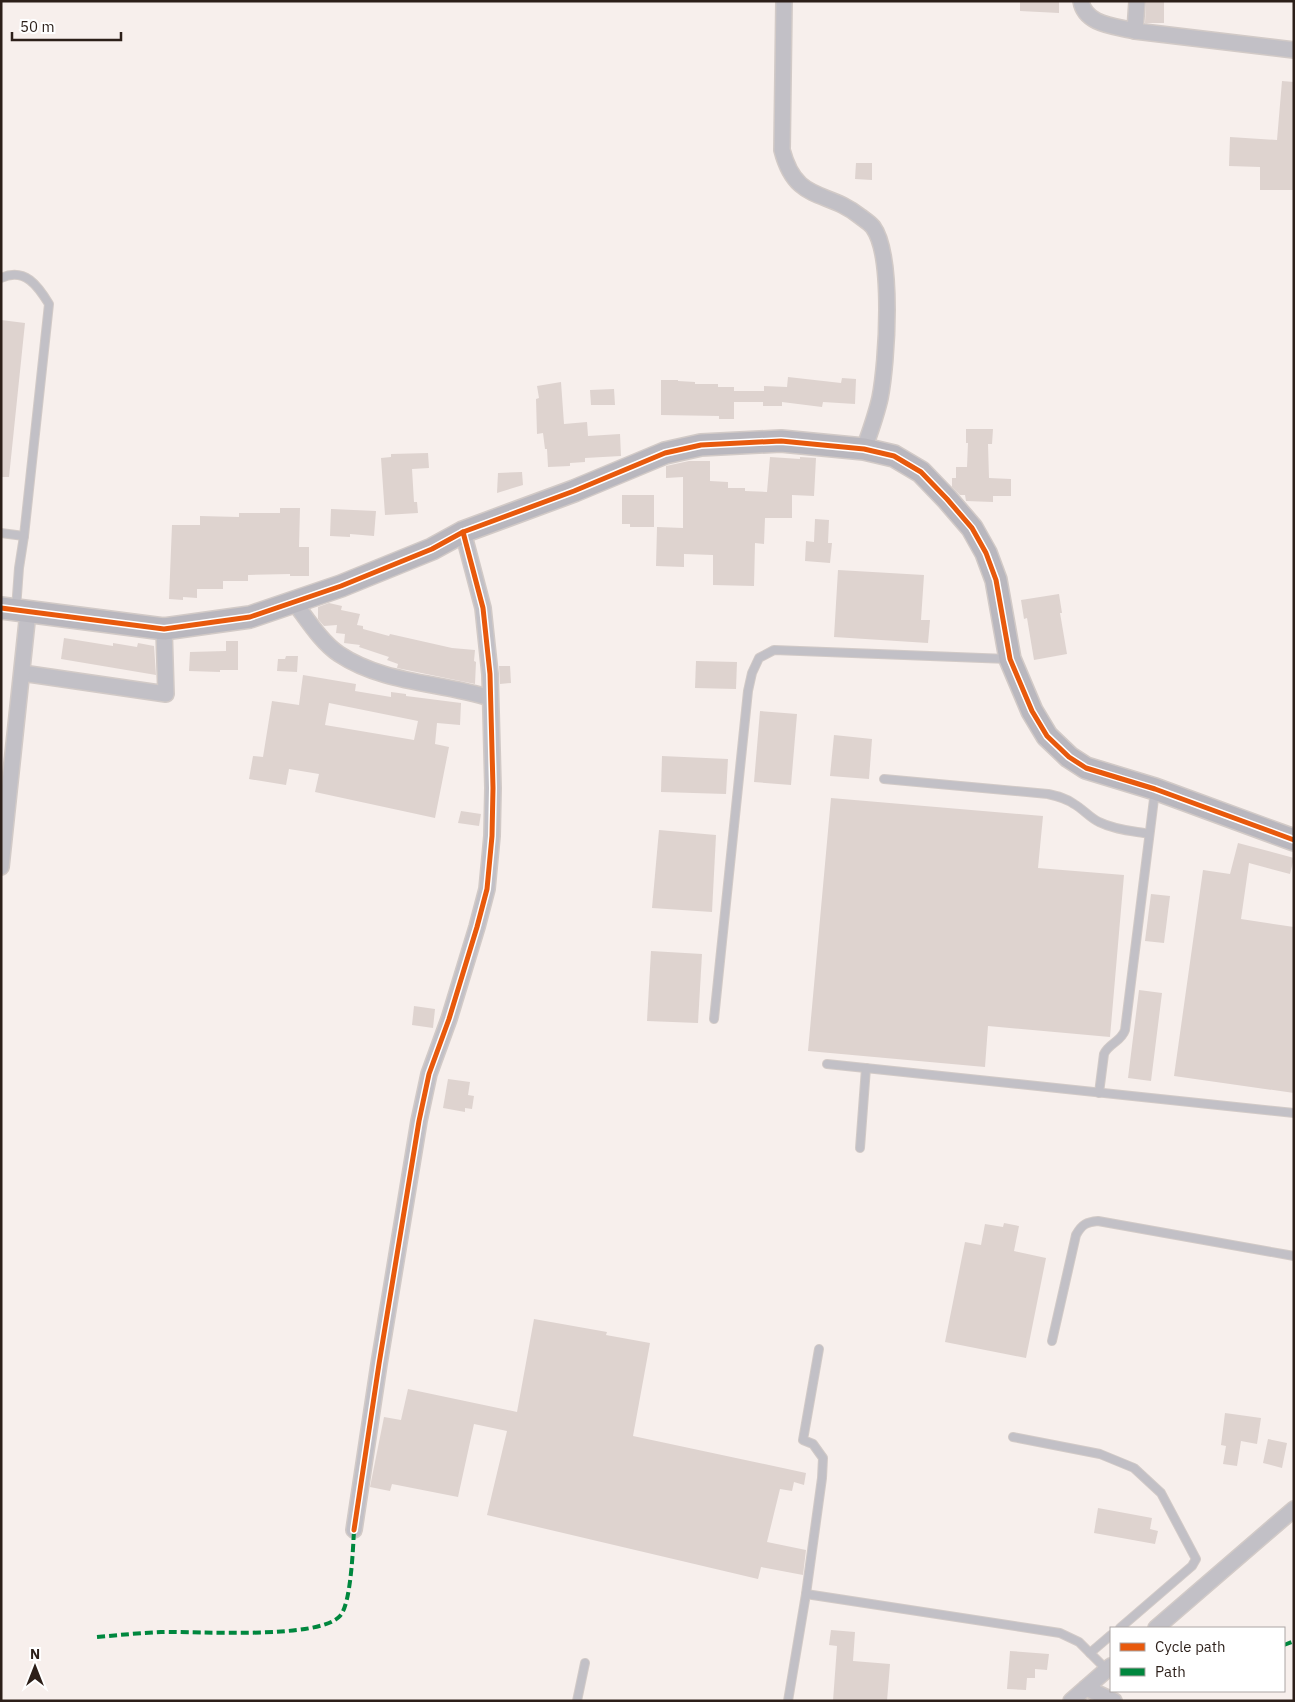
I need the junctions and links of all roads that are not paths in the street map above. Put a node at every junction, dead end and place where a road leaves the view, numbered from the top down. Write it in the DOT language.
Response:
graph roads {
  1 [pos="784,1"];
  2 [pos="1081,1"];
  3 [pos="1137,1"];
  4 [pos="1135,31"];
  5 [pos="1294,50"];
  6 [pos="1,278"];
  7 [pos="864,449"];
  8 [pos="463,532"];
  9 [pos="1,533"];
  10 [pos="24,536"];
  11 [pos="294,602"];
  12 [pos="15,610"];
  13 [pos="164,629"];
  14 [pos="1010,659"];
  15 [pos="22,673"];
  16 [pos="490,698"];
  17 [pos="884,778"];
  18 [pos="1155,789"];
  19 [pos="1150,834"];
  20 [pos="1294,840"];
  21 [pos="1,867"];
  22 [pos="714,1019"];
  23 [pos="828,1064"];
  24 [pos="866,1068"];
  25 [pos="1099,1093"];
  26 [pos="1294,1113"];
  27 [pos="860,1148"];
  28 [pos="1294,1256"];
  29 [pos="1052,1341"];
  30 [pos="819,1349"];
  31 [pos="1012,1437"];
  32 [pos="1294,1509"];
  33 [pos="354,1530"];
  34 [pos="806,1594"];
  35 [pos="1121,1627"];
  36 [pos="1157,1627"];
  37 [pos="1110,1637"];
  38 [pos="1090,1653"];
  39 [pos="585,1663"];
  40 [pos="1109,1668"];
  41 [pos="1086,1688"];
  42 [pos="577,1701"];
  43 [pos="788,1701"];
  44 [pos="1071,1701"];
  45 [pos="1114,1701"];
  1 -- 7 [label="street"];
  2 -- 4 [label="street"];
  3 -- 4 [label="street"];
  4 -- 5 [label="street"];
  6 -- 10 [label="lane"];
  7 -- 8 [label="street"];
  7 -- 14 [label="street"];
  8 -- 11 [label="street"];
  8 -- 16 [label="street"];
  9 -- 10 [label="lane"];
  10 -- 12 [label="lane"];
  11 -- 13 [label="street"];
  11 -- 16 [label="street"];
  12 -- 13 [label="street"];
  12 -- 15 [label="street"];
  13 -- 15 [label="street"];
  14 -- 18 [label="street"];
  14 -- 22 [label="lane"];
  15 -- 21 [label="street"];
  16 -- 33 [label="street"];
  17 -- 19 [label="lane"];
  18 -- 19 [label="lane"];
  18 -- 20 [label="street"];
  19 -- 25 [label="lane"];
  23 -- 24 [label="lane"];
  24 -- 25 [label="lane"];
  24 -- 27 [label="lane"];
  25 -- 26 [label="lane"];
  28 -- 29 [label="lane"];
  30 -- 34 [label="lane"];
  31 -- 35 [label="lane"];
  32 -- 36 [label="street"];
  34 -- 38 [label="lane"];
  34 -- 43 [label="lane"];
  37 -- 38 [label="lane"];
  38 -- 40 [label="lane"];
  39 -- 42 [label="lane"];
  40 -- 41 [label="street"];
  41 -- 44 [label="street"];
  41 -- 45 [label="street"];
}
